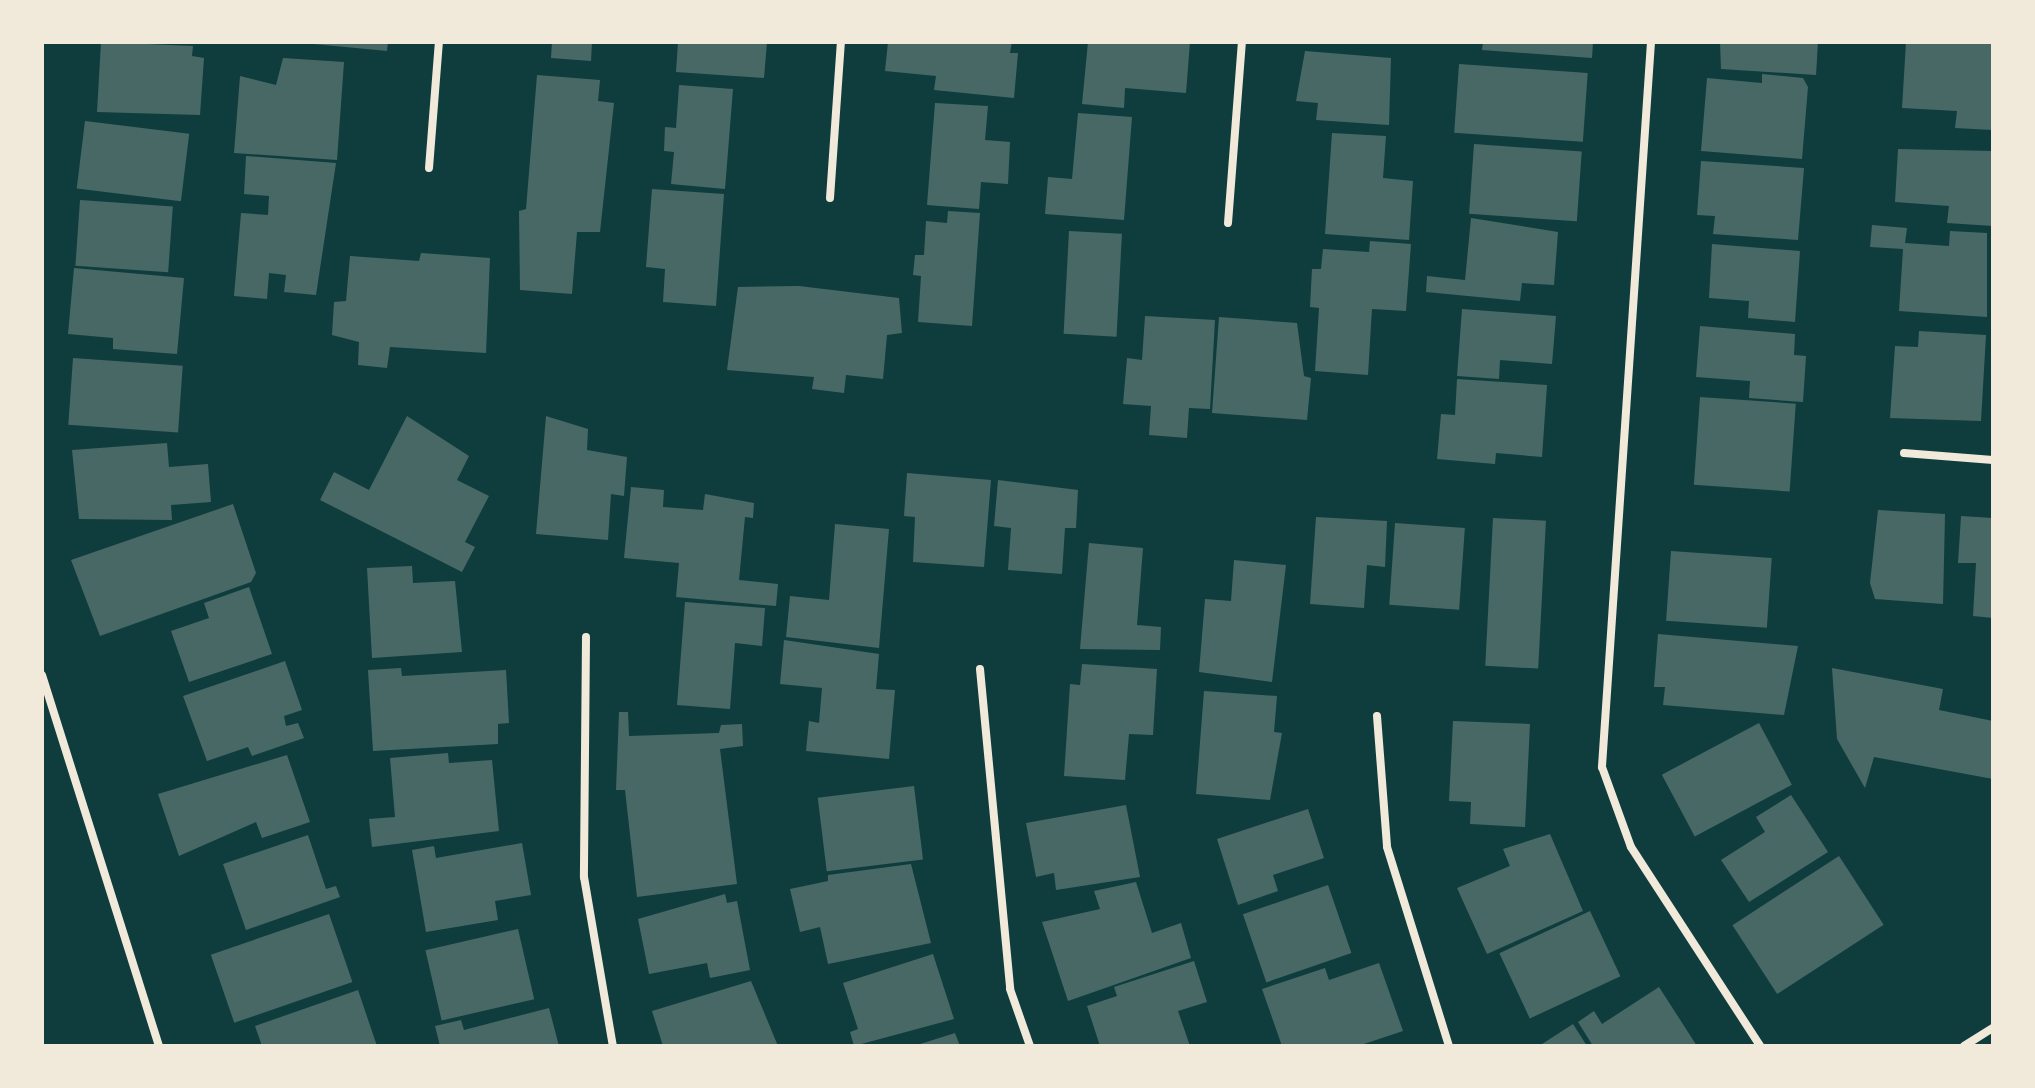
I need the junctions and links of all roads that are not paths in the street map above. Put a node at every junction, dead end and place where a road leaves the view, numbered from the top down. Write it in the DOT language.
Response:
graph roads {
  1 [pos="439,42"];
  2 [pos="841,42"];
  3 [pos="1242,42"];
  4 [pos="1651,42"];
  5 [pos="429,168"];
  6 [pos="830,198"];
  7 [pos="1228,223"];
  8 [pos="1904,453"];
  9 [pos="1993,460"];
  10 [pos="586,637"];
  11 [pos="980,669"];
  12 [pos="42,675"];
  13 [pos="1377,716"];
  14 [pos="1993,1028"];
  15 [pos="159,1046"];
  16 [pos="613,1046"];
  17 [pos="1030,1046"];
  18 [pos="1449,1046"];
  19 [pos="1760,1046"];
  20 [pos="1964,1046"];
  1 -- 5 [label="street"];
  2 -- 6 [label="street"];
  3 -- 7 [label="street"];
  4 -- 19 [label="street"];
  8 -- 9 [label="street"];
  10 -- 16 [label="street"];
  11 -- 17 [label="street"];
  12 -- 15 [label="street"];
  13 -- 18 [label="street"];
  14 -- 20 [label="street"];
}
